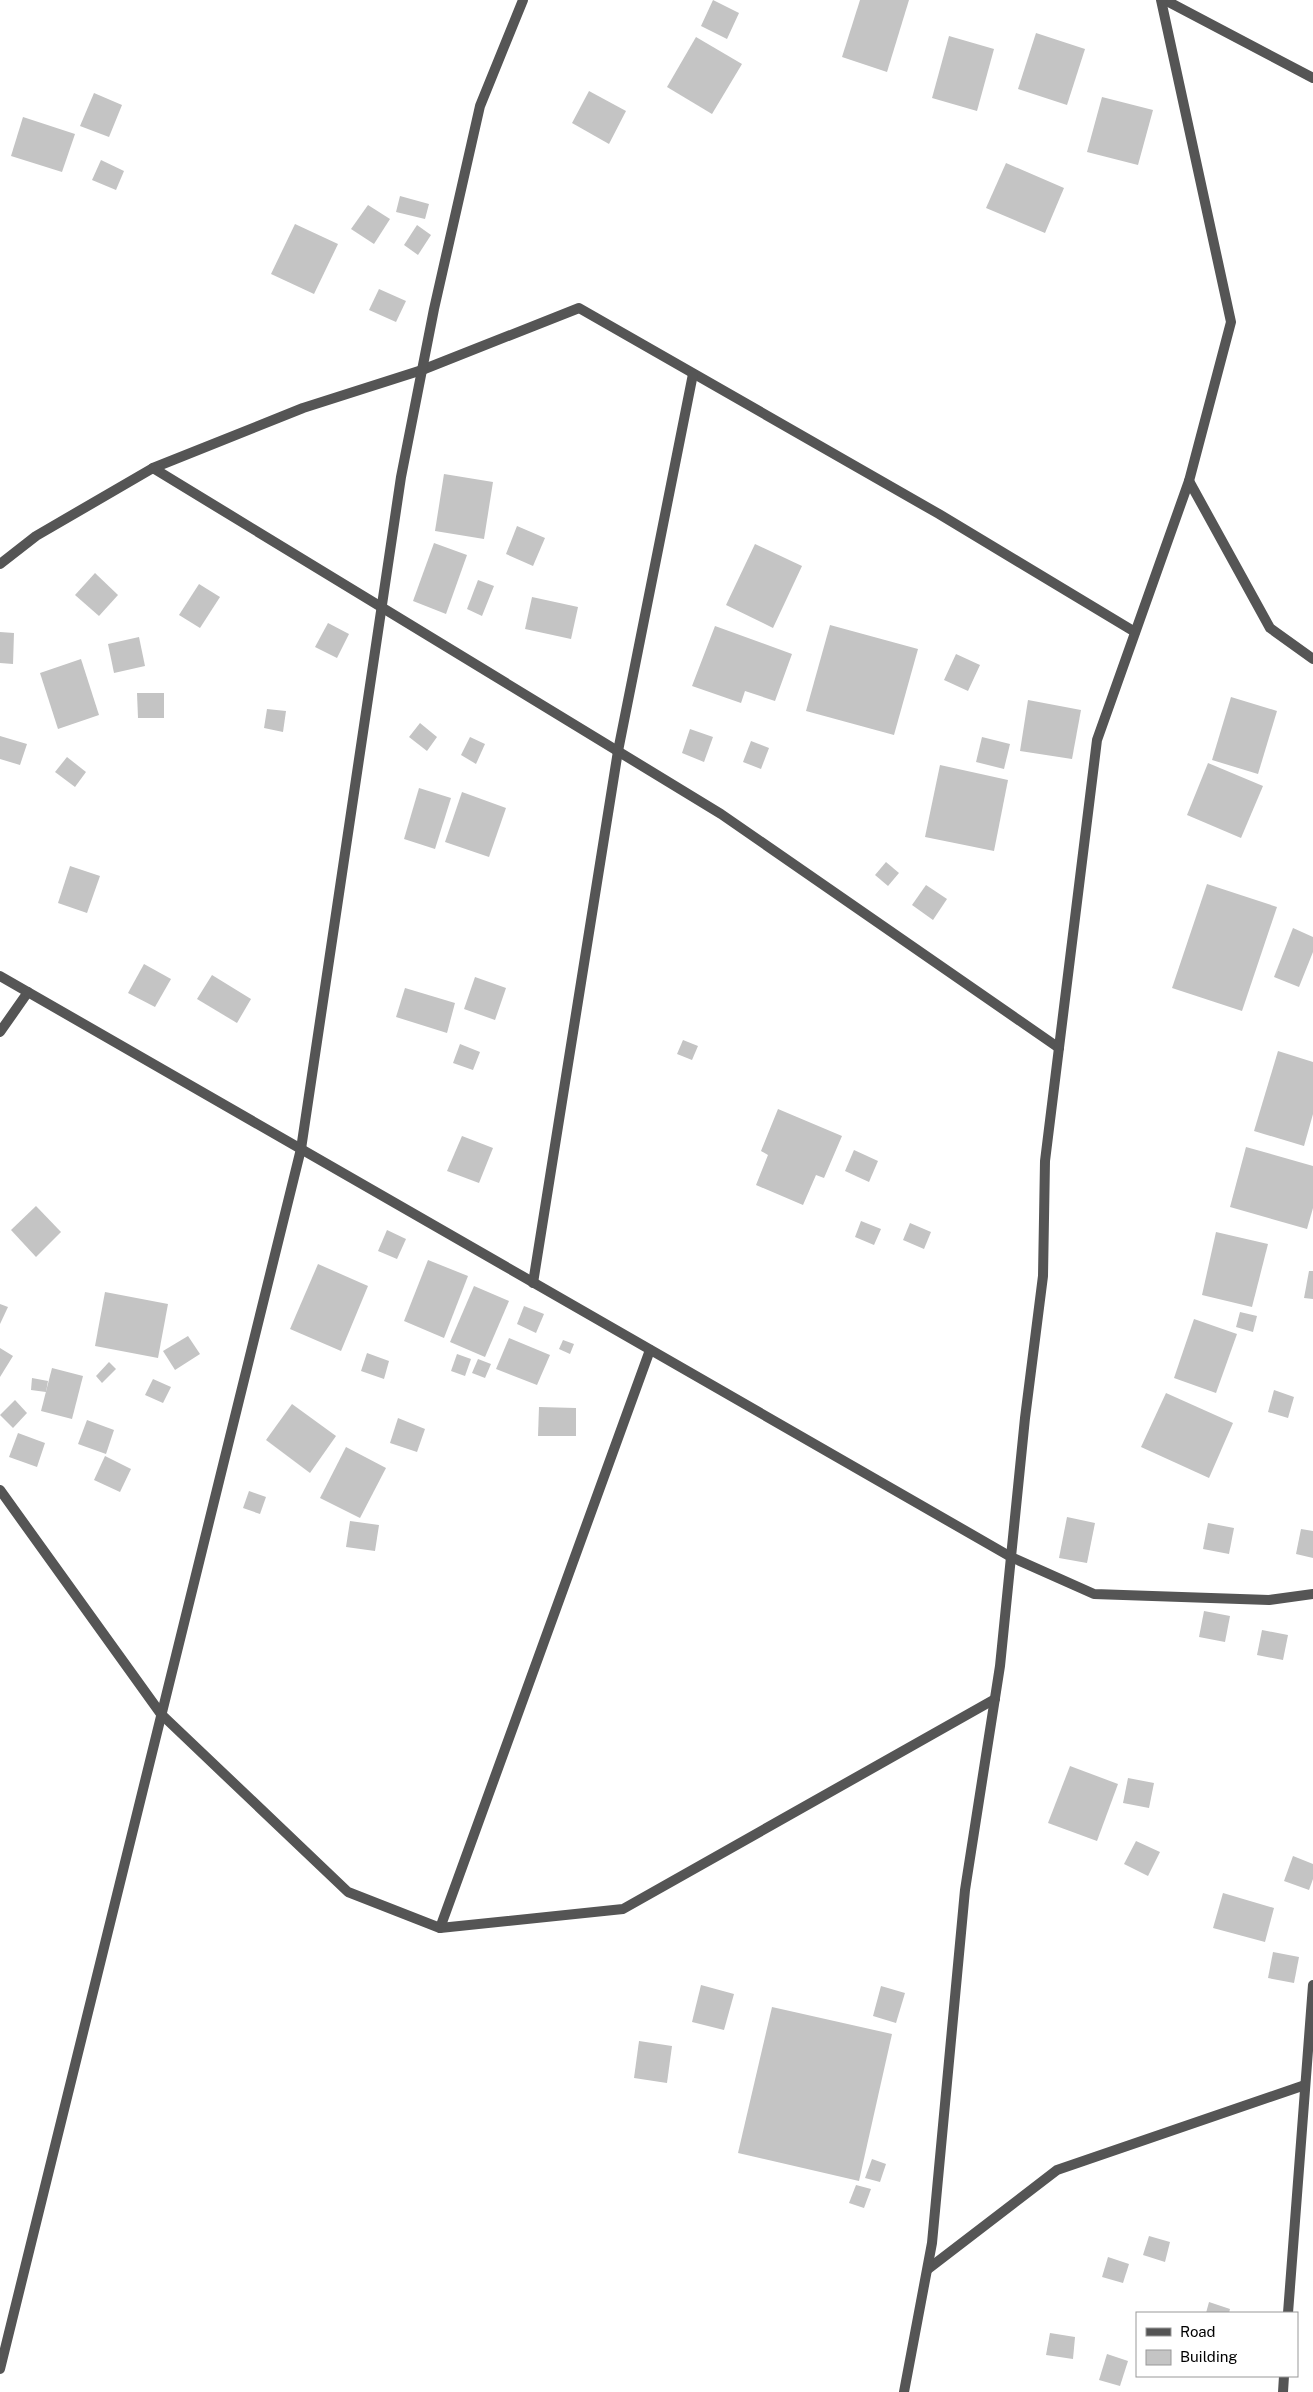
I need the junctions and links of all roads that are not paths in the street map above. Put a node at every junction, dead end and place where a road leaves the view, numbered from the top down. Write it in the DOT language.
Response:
graph roads {
  1 [pos="523,0"];
  2 [pos="1161,0"];
  3 [pos="1165,0"];
  4 [pos="1313,78"];
  5 [pos="422,370"];
  6 [pos="693,374"];
  7 [pos="153,468"];
  8 [pos="1189,481"];
  9 [pos="0,564"];
  10 [pos="381,607"];
  11 [pos="1135,632"];
  12 [pos="1313,659"];
  13 [pos="618,750"];
  14 [pos="0,976"];
  15 [pos="28,992"];
  16 [pos="0,1032"];
  17 [pos="1059,1048"];
  18 [pos="300,1149"];
  19 [pos="534,1283"];
  20 [pos="650,1350"];
  21 [pos="0,1490"];
  22 [pos="1011,1557"];
  23 [pos="1313,1594"];
  24 [pos="995,1699"];
  25 [pos="161,1714"];
  26 [pos="440,1928"];
  27 [pos="1313,1985"];
  28 [pos="1305,2085"];
  29 [pos="928,2269"];
  30 [pos="1288,2312"];
  31 [pos="0,2369"];
  32 [pos="1284,2377"];
  33 [pos="904,2392"];
  34 [pos="1283,2392"];
  1 -- 5 [label="street"];
  2 -- 8 [label="street"];
  3 -- 4 [label="street"];
  5 -- 6 [label="street"];
  5 -- 7 [label="street"];
  5 -- 10 [label="street"];
  6 -- 11 [label="street"];
  6 -- 13 [label="street"];
  7 -- 9 [label="street"];
  7 -- 10 [label="street"];
  8 -- 11 [label="street"];
  8 -- 12 [label="street"];
  10 -- 13 [label="street"];
  10 -- 18 [label="street"];
  11 -- 17 [label="street"];
  13 -- 17 [label="street"];
  13 -- 19 [label="street"];
  14 -- 15 [label="street"];
  15 -- 16 [label="street"];
  15 -- 18 [label="street"];
  17 -- 22 [label="street"];
  18 -- 19 [label="street"];
  18 -- 25 [label="street"];
  19 -- 20 [label="street"];
  20 -- 22 [label="street"];
  20 -- 26 [label="street"];
  21 -- 25 [label="street"];
  22 -- 23 [label="street"];
  22 -- 24 [label="street"];
  24 -- 26 [label="street"];
  24 -- 29 [label="street"];
  25 -- 26 [label="street"];
  25 -- 31 [label="street"];
  27 -- 28 [label="street"];
  28 -- 29 [label="street"];
  28 -- 30 [label="street"];
  29 -- 33 [label="street"];
  32 -- 34 [label="street"];
}
